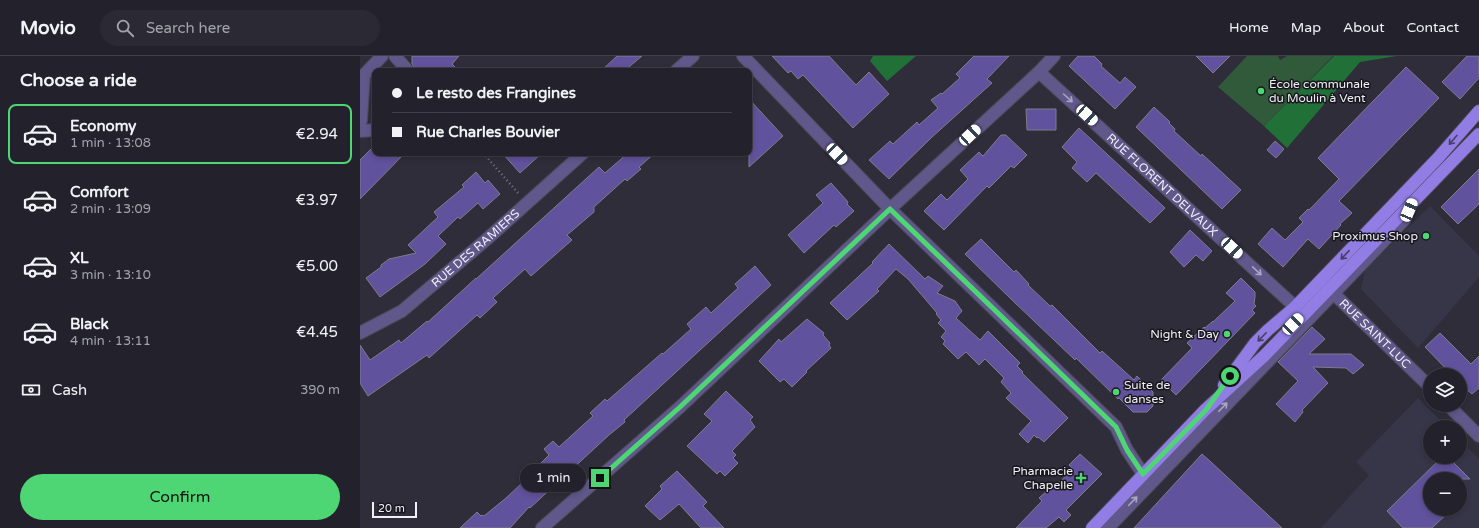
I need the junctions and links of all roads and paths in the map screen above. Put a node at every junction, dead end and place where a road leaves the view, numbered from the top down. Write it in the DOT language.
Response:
graph roads {
  1 [pos="382,56"];
  2 [pos="395,56"];
  3 [pos="693,56"];
  4 [pos="743,56"];
  5 [pos="1054,56"];
  6 [pos="405,68"];
  7 [pos="679,68"];
  8 [pos="1039,72"];
  9 [pos="1479,111"];
  10 [pos="360,123"];
  11 [pos="372,130"];
  12 [pos="360,131"];
  13 [pos="1479,134"];
  14 [pos="487,156"];
  15 [pos="580,156"];
  16 [pos="527,203"];
  17 [pos="890,209"];
  18 [pos="1327,288"];
  19 [pos="1299,311"];
  20 [pos="360,333"];
  21 [pos="1423,380"];
  22 [pos="1455,412"];
  23 [pos="1479,436"];
  24 [pos="1143,474"];
  25 [pos="1103,526"];
  26 [pos="542,528"];
  1 -- 10 [label="street"];
  2 -- 6 [label="street"];
  3 -- 7 [label="street"];
  4 -- 17 [label="street"];
  5 -- 8 [label="street"];
  8 -- 17 [label="street"];
  8 -- 19 [label="street, RUE FLORENT DELVAUX, one-way"];
  9 -- 18 [label="main road, one-way"];
  11 -- 12 [label="street"];
  13 -- 18 [label="main road"];
  14 -- 16 [label="path"];
  15 -- 16 [label="street, RUE DES RAMIERS"];
  16 -- 20 [label="street, RUE DES RAMIERS"];
  17 -- 24 [label="street"];
  17 -- 26 [label="street"];
  18 -- 19 [label="main road"];
  18 -- 21 [label="street, RUE SAINT-LUC"];
  25 -- 18 [label="street, one-way"];
  19 -- 24 [label="main road"];
  22 -- 23 [label="street"];
  24 -- 25 [label="main road"];
}
